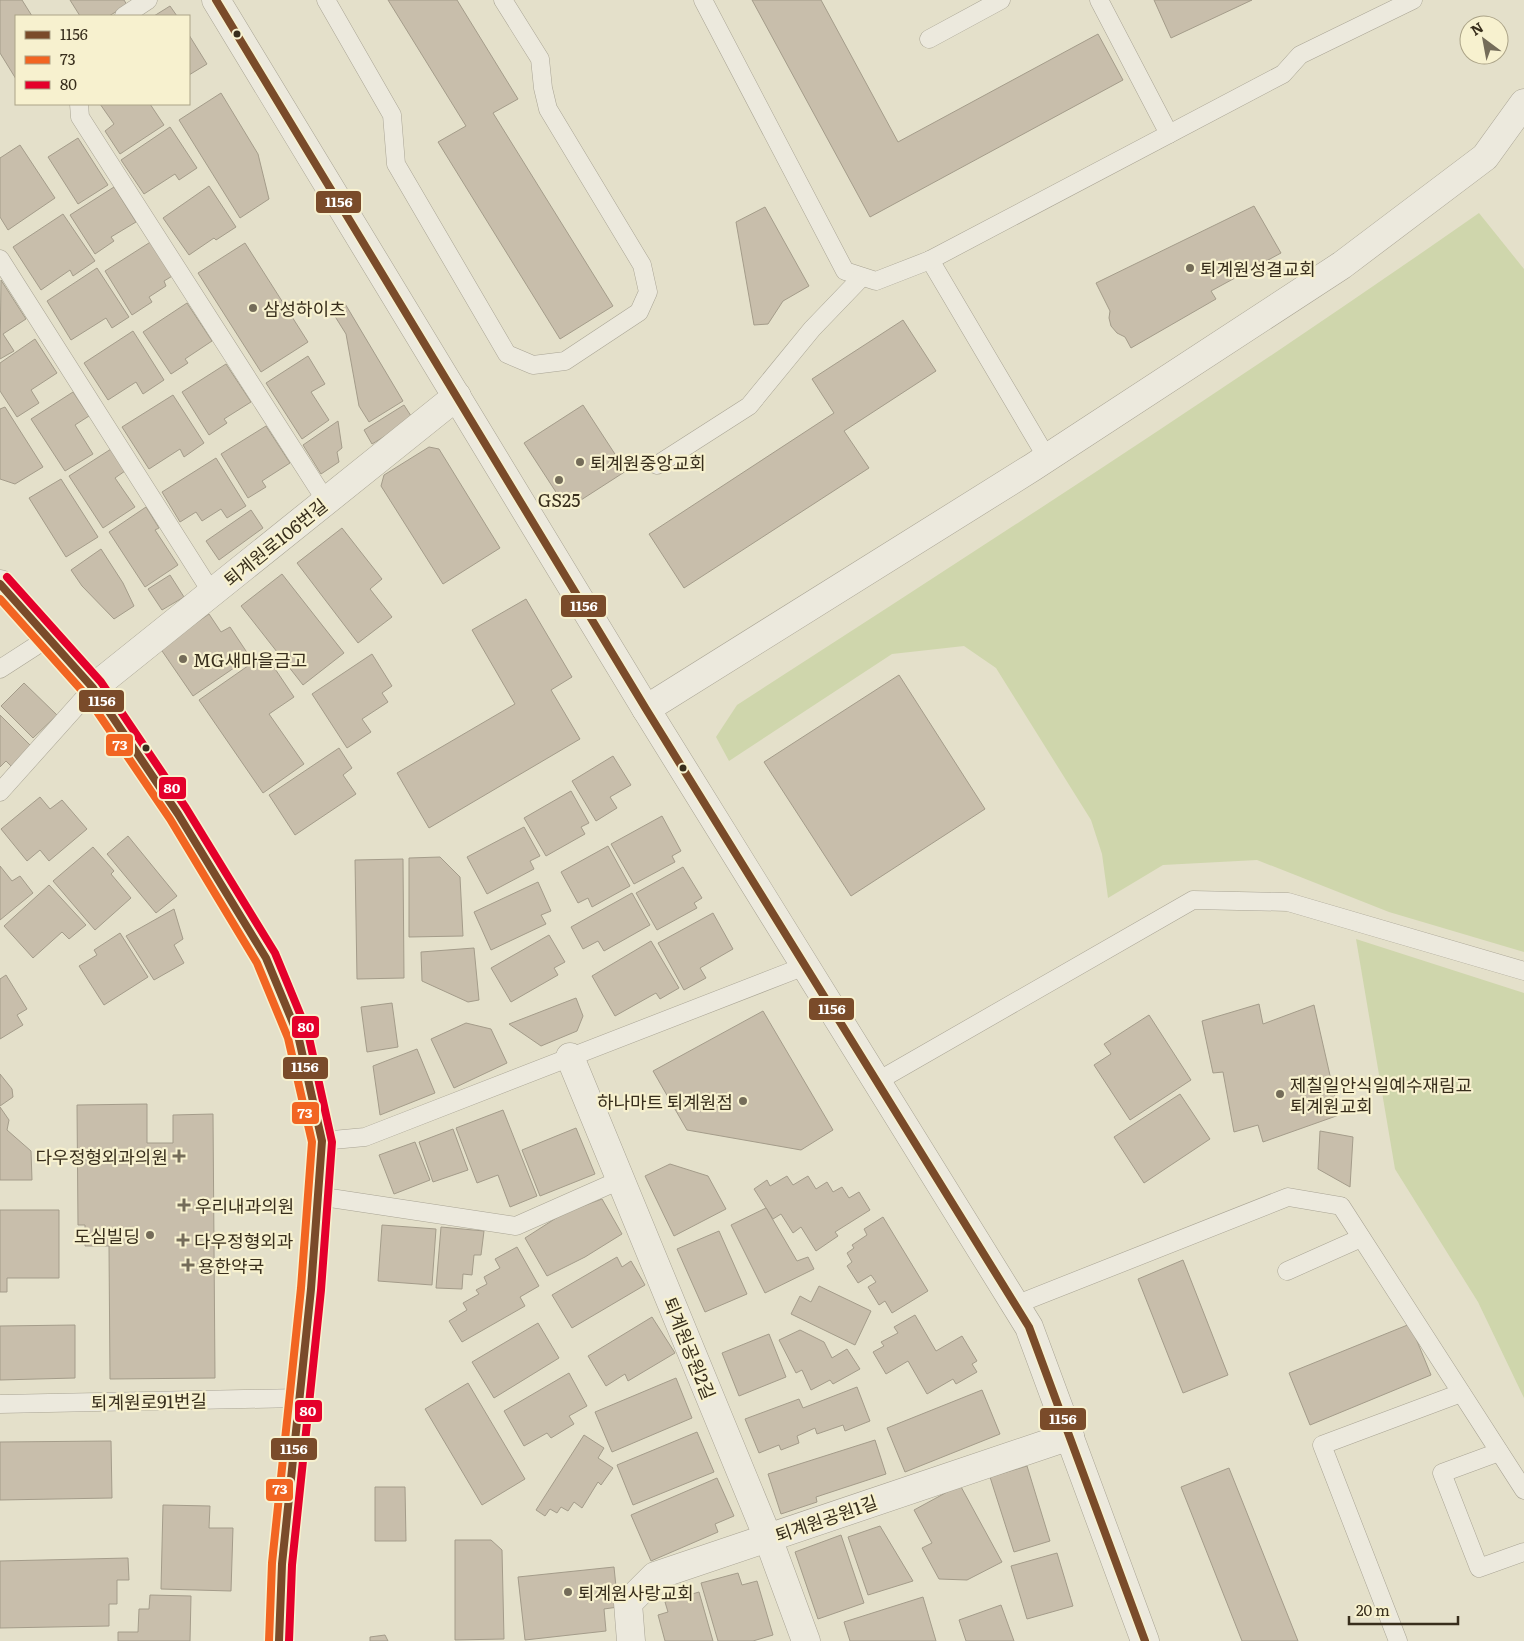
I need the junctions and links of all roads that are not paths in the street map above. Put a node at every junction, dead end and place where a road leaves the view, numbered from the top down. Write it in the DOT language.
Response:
graph roads {
  1 [pos="148,0"];
  2 [pos="216,0"];
  3 [pos="326,0"];
  4 [pos="503,0"];
  5 [pos="703,0"];
  6 [pos="1001,0"];
  7 [pos="1099,0"];
  8 [pos="1413,0"];
  9 [pos="126,15"];
  10 [pos="928,39"];
  11 [pos="1524,103"];
  12 [pos="79,105"];
  13 [pos="1169,134"];
  14 [pos="0,259"];
  15 [pos="930,260"];
  16 [pos="862,276"];
  17 [pos="457,396"];
  18 [pos="1047,458"];
  19 [pos="657,465"];
  20 [pos="326,501"];
  21 [pos="0,584"];
  22 [pos="212,593"];
  23 [pos="48,638"];
  24 [pos="0,669"];
  25 [pos="93,688"];
  26 [pos="646,709"];
  27 [pos="0,792"];
  28 [pos="805,966"];
  29 [pos="1524,971"];
  30 [pos="570,1057"];
  31 [pos="876,1082"];
  32 [pos="322,1141"];
  33 [pos="620,1180"];
  34 [pos="317,1196"];
  35 [pos="1361,1238"];
  36 [pos="1287,1271"];
  37 [pos="1015,1305"];
  38 [pos="1461,1393"];
  39 [pos="299,1398"];
  40 [pos="0,1404"];
  41 [pos="1070,1436"];
  42 [pos="1499,1452"];
  43 [pos="1524,1490"];
  44 [pos="768,1538"];
  45 [pos="1524,1552"];
  46 [pos="279,1641"];
  47 [pos="631,1641"];
  48 [pos="806,1641"];
  49 [pos="1145,1641"];
  50 [pos="1398,1641"];
  1 -- 9 [label="lane"];
  2 -- 17 [label="street"];
  3 -- 4 [label="lane"];
  5 -- 16 [label="lane"];
  6 -- 10 [label="lane"];
  7 -- 13 [label="lane"];
  8 -- 13 [label="lane"];
  11 -- 18 [label="street"];
  12 -- 20 [label="lane"];
  13 -- 15 [label="lane"];
  14 -- 22 [label="lane"];
  15 -- 16 [label="lane"];
  15 -- 18 [label="lane"];
  16 -- 19 [label="lane"];
  17 -- 20 [label="street, 퇴계원로106번길"];
  17 -- 26 [label="street"];
  18 -- 26 [label="street"];
  20 -- 22 [label="street, 퇴계원로106번길"];
  21 -- 23 [label="street"];
  22 -- 25 [label="street, 퇴계원로106번길"];
  23 -- 24 [label="lane"];
  23 -- 25 [label="street"];
  25 -- 27 [label="lane"];
  25 -- 32 [label="street"];
  26 -- 28 [label="street"];
  28 -- 30 [label="lane"];
  28 -- 31 [label="street"];
  29 -- 31 [label="lane"];
  30 -- 32 [label="lane"];
  30 -- 33 [label="street, 퇴계원공원2길"];
  31 -- 37 [label="street"];
  32 -- 34 [label="street"];
  33 -- 34 [label="lane"];
  33 -- 44 [label="street, 퇴계원공원2길"];
  34 -- 39 [label="street"];
  35 -- 36 [label="lane"];
  35 -- 37 [label="lane"];
  35 -- 38 [label="lane"];
  37 -- 41 [label="street"];
  38 -- 42 [label="lane"];
  38 -- 50 [label="lane"];
  39 -- 40 [label="lane, 퇴계원로91번길"];
  39 -- 46 [label="street"];
  41 -- 44 [label="street, 퇴계원공원1길"];
  41 -- 49 [label="street"];
  42 -- 43 [label="lane"];
  42 -- 45 [label="lane"];
  44 -- 47 [label="street, 퇴계원공원1길"];
  44 -- 48 [label="street, 퇴계원공원2길"];
}
